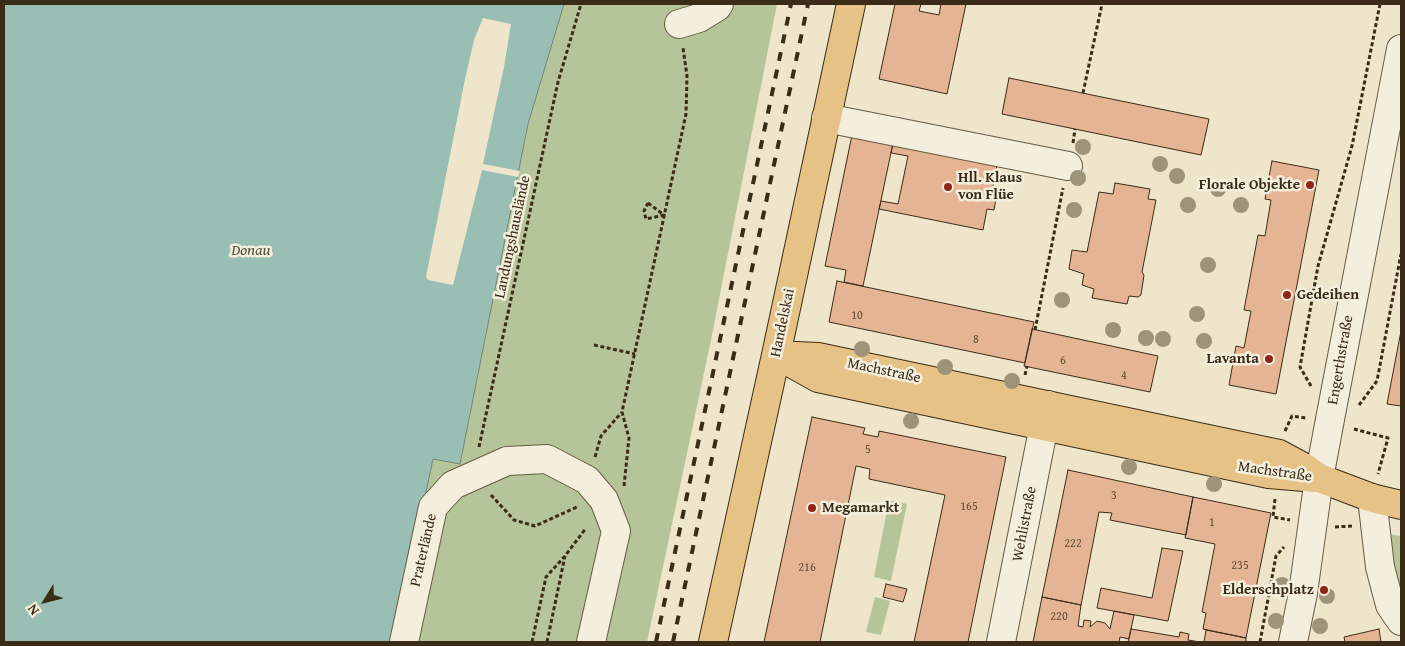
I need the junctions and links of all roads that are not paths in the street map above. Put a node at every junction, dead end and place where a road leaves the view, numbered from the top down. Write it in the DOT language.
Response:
graph roads {
  1 [pos="719,4"];
  2 [pos="850,4"];
  3 [pos="679,24"];
  4 [pos="1401,48"];
  5 [pos="826,118"];
  6 [pos="1068,166"];
  7 [pos="776,354"];
  8 [pos="1046,416"];
  9 [pos="1319,478"];
  10 [pos="1375,486"];
  11 [pos="1401,506"];
  12 [pos="1401,621"];
  13 [pos="404,642"];
  14 [pos="591,642"];
  15 [pos="713,642"];
  16 [pos="1001,642"];
  17 [pos="1293,642"];
  1 -- 3 [label="street"];
  2 -- 5 [label="main road, Handelskai"];
  4 -- 9 [label="street, Engerthstraße"];
  5 -- 6 [label="street"];
  5 -- 7 [label="main road, Handelskai"];
  7 -- 8 [label="main road, Machstraße"];
  7 -- 15 [label="main road, Handelskai"];
  8 -- 9 [label="main road, Machstraße"];
  8 -- 16 [label="street, Wehlistraße"];
  9 -- 10 [label="main road"];
  9 -- 17 [label="street, Engerthstraße"];
  10 -- 11 [label="main road"];
  10 -- 12 [label="street"];
  13 -- 14 [label="street, Praterlände"];
}
